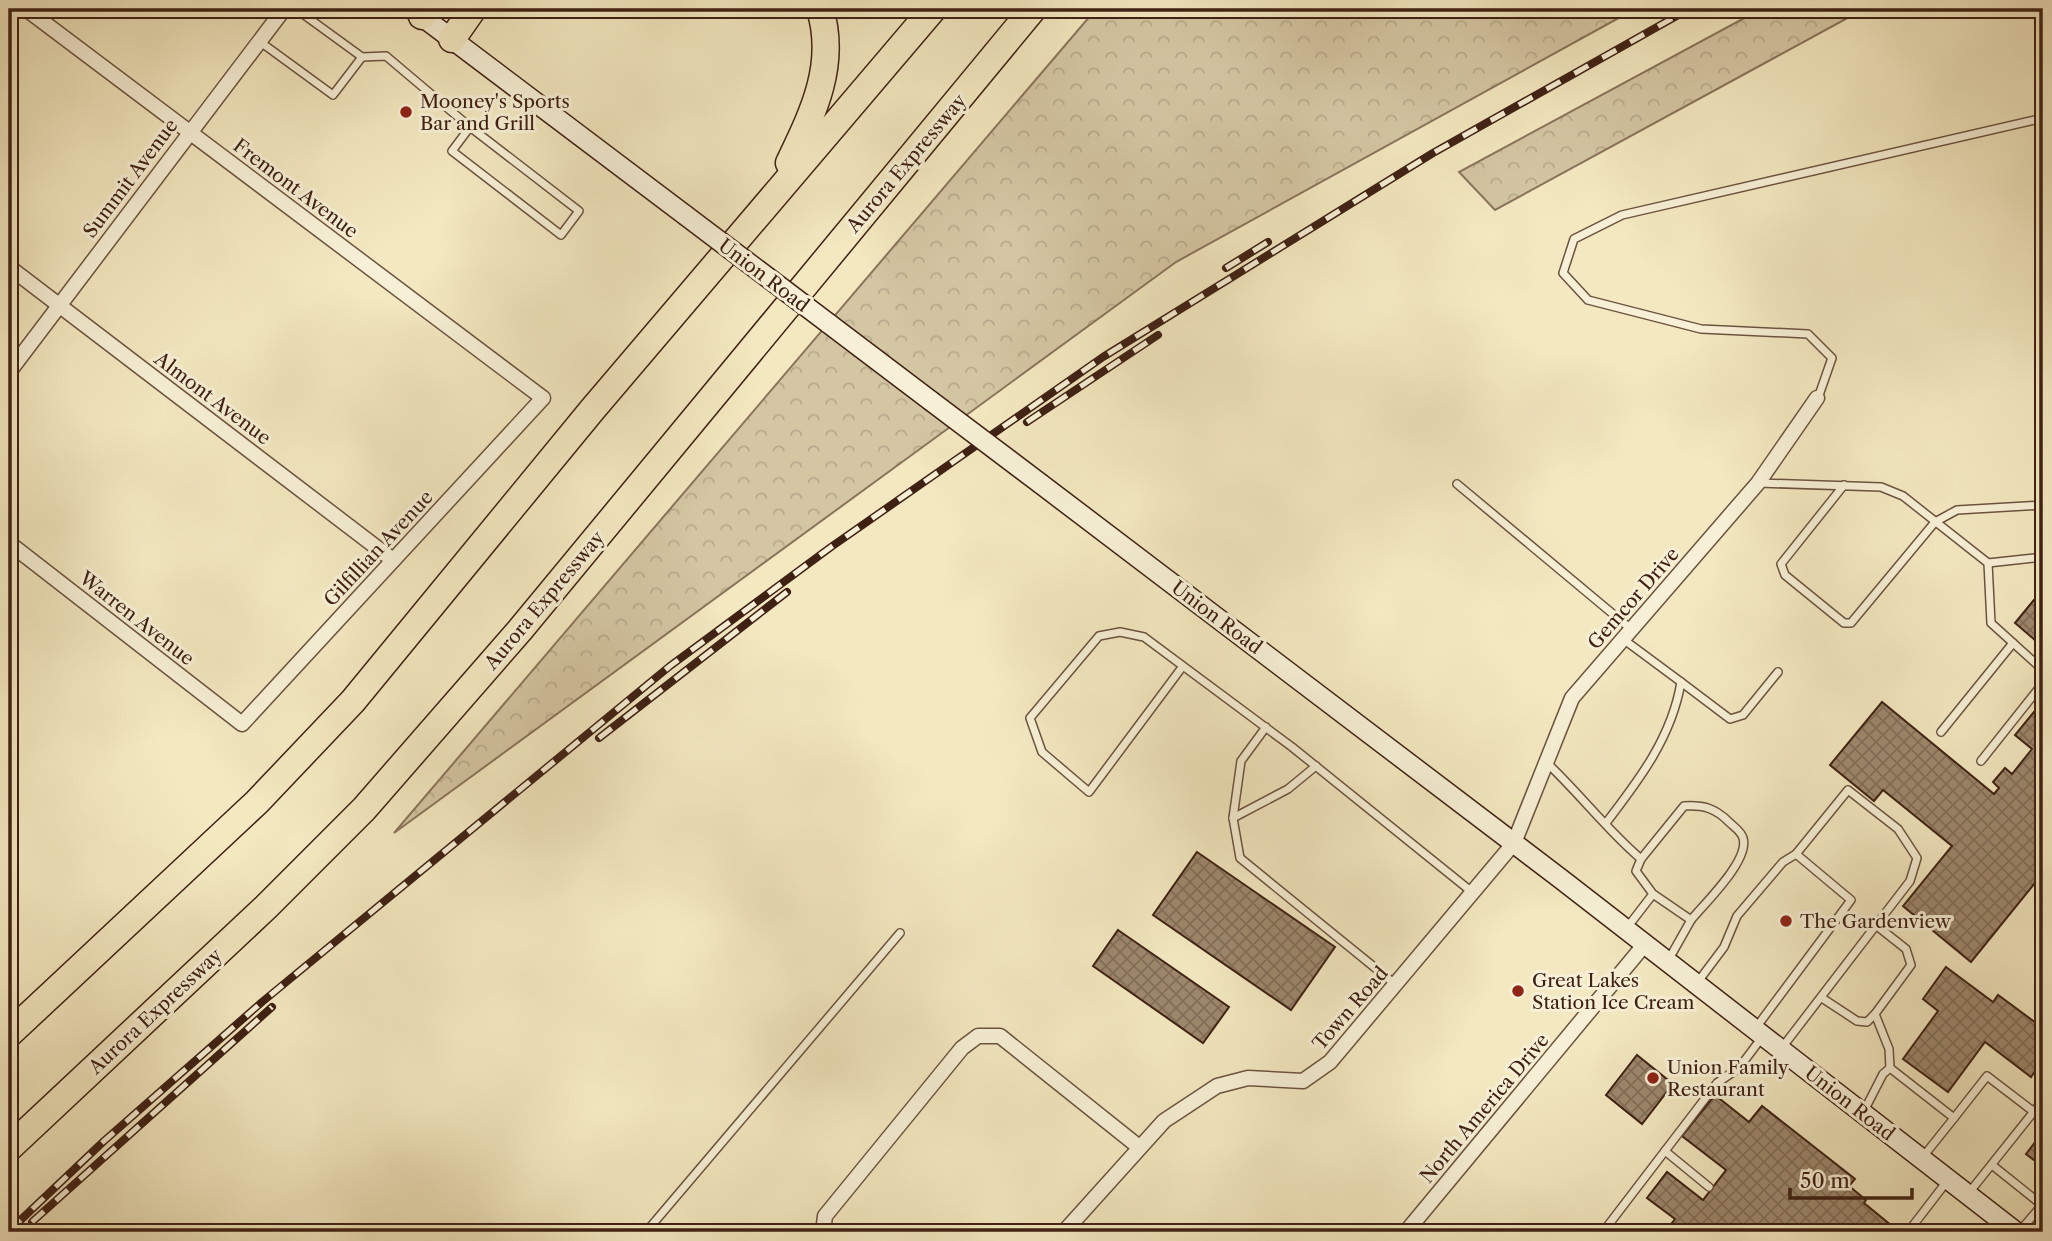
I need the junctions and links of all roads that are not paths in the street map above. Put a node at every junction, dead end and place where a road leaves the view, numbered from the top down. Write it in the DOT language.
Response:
graph roads {
  1 [pos="26,9"];
  2 [pos="284,9"];
  3 [pos="296,9"];
  4 [pos="473,9"];
  5 [pos="820,9"];
  6 [pos="933,9"];
  7 [pos="1033,9"];
  8 [pos="420,11"];
  9 [pos="452,39"];
  10 [pos="259,41"];
  11 [pos="362,57"];
  12 [pos="2043,118"];
  13 [pos="470,127"];
  14 [pos="188,131"];
  15 [pos="774,194"];
  16 [pos="9,267"];
  17 [pos="59,305"];
  18 [pos="9,372"];
  19 [pos="543,398"];
  20 [pos="1817,398"];
  21 [pos="1758,483"];
  22 [pos="1457,484"];
  23 [pos="1844,485"];
  24 [pos="2043,505"];
  25 [pos="1936,522"];
  26 [pos="9,543"];
  27 [pos="2043,557"];
  28 [pos="393,560"];
  29 [pos="1988,563"];
  30 [pos="1627,634"];
  31 [pos="2013,643"];
  32 [pos="1183,666"];
  33 [pos="2043,670"];
  34 [pos="1778,673"];
  35 [pos="1681,682"];
  36 [pos="2043,683"];
  37 [pos="242,724"];
  38 [pos="1266,727"];
  39 [pos="1941,732"];
  40 [pos="1981,761"];
  41 [pos="1546,762"];
  42 [pos="1316,766"];
  43 [pos="1233,818"];
  44 [pos="1606,823"];
  45 [pos="1514,843"];
  46 [pos="1796,854"];
  47 [pos="1641,859"];
  48 [pos="1473,892"];
  49 [pos="1653,894"];
  50 [pos="1691,920"];
  51 [pos="1877,926"];
  52 [pos="1625,929"];
  53 [pos="900,933"];
  54 [pos="1645,944"];
  55 [pos="1667,962"];
  56 [pos="1696,984"];
  57 [pos="1395,985"];
  58 [pos="1822,998"];
  59 [pos="1875,1014"];
  60 [pos="1759,1033"];
  61 [pos="9,1034"];
  62 [pos="1781,1050"];
  63 [pos="1890,1068"];
  64 [pos="2043,1100"];
  65 [pos="2034,1112"];
  66 [pos="1863,1113"];
  67 [pos="1954,1118"];
  68 [pos="1139,1147"];
  69 [pos="9,1148"];
  70 [pos="1665,1151"];
  71 [pos="1922,1159"];
  72 [pos="1992,1165"];
  73 [pos="1949,1180"];
  74 [pos="1709,1187"];
  75 [pos="1968,1194"];
  76 [pos="2043,1204"];
  77 [pos="2010,1230"];
  78 [pos="646,1232"];
  79 [pos="823,1232"];
  80 [pos="1064,1232"];
  81 [pos="1406,1232"];
  82 [pos="1603,1232"];
  83 [pos="1908,1232"];
  1 -- 14 [label="street, Fremont Avenue"];
  2 -- 10 [label="street, Summit Avenue"];
  3 -- 11 [label="lane"];
  4 -- 9 [label="highway"];
  5 -- 15 [label="highway"];
  6 -- 15 [label="highway"];
  7 -- 69 [label="highway, Aurora Expressway"];
  8 -- 9 [label="main road, Union Road"];
  9 -- 45 [label="main road, Union Road, bridge"];
  10 -- 11 [label="lane"];
  10 -- 14 [label="street, Summit Avenue"];
  11 -- 13 [label="lane"];
  12 -- 20 [label="lane"];
  13 -- 13 [label="lane"];
  14 -- 17 [label="street, Summit Avenue"];
  14 -- 19 [label="street, Fremont Avenue"];
  15 -- 61 [label="highway"];
  16 -- 17 [label="street, Almont Avenue"];
  17 -- 18 [label="street, Summit Avenue"];
  17 -- 28 [label="street, Almont Avenue"];
  19 -- 28 [label="street, Gilfillian Avenue"];
  20 -- 21 [label="street, Gemcor Drive"];
  21 -- 23 [label="lane"];
  21 -- 30 [label="street, Gemcor Drive"];
  22 -- 30 [label="lane"];
  23 -- 25 [label="lane"];
  23 -- 25 [label="lane"];
  24 -- 25 [label="lane"];
  25 -- 29 [label="lane"];
  26 -- 37 [label="street, Warren Avenue"];
  27 -- 29 [label="lane"];
  28 -- 37 [label="street, Gilfillian Avenue"];
  29 -- 31 [label="lane"];
  30 -- 35 [label="lane"];
  30 -- 41 [label="street, Gemcor Drive"];
  31 -- 33 [label="lane"];
  31 -- 39 [label="lane"];
  32 -- 32 [label="lane"];
  32 -- 38 [label="lane"];
  34 -- 35 [label="lane"];
  35 -- 44 [label="lane"];
  36 -- 40 [label="lane"];
  38 -- 42 [label="lane"];
  38 -- 43 [label="lane"];
  41 -- 44 [label="lane"];
  41 -- 45 [label="street, Gemcor Drive"];
  42 -- 43 [label="lane"];
  42 -- 48 [label="lane"];
  43 -- 57 [label="lane"];
  44 -- 47 [label="lane"];
  45 -- 48 [label="street, Town Road"];
  45 -- 52 [label="main road, Union Road"];
  46 -- 51 [label="lane"];
  46 -- 56 [label="lane"];
  46 -- 60 [label="lane"];
  47 -- 49 [label="lane"];
  47 -- 50 [label="lane"];
  48 -- 57 [label="street, Town Road"];
  49 -- 50 [label="lane"];
  49 -- 52 [label="lane"];
  50 -- 55 [label="lane"];
  51 -- 58 [label="lane"];
  51 -- 59 [label="lane"];
  52 -- 54 [label="main road, Union Road"];
  53 -- 78 [label="lane"];
  54 -- 55 [label="main road, Union Road"];
  54 -- 81 [label="street, North America Drive"];
  55 -- 56 [label="main road, Union Road"];
  56 -- 60 [label="main road, Union Road"];
  57 -- 68 [label="street, Town Road"];
  58 -- 59 [label="lane"];
  58 -- 62 [label="lane"];
  59 -- 63 [label="lane"];
  60 -- 62 [label="main road, Union Road"];
  60 -- 70 [label="lane"];
  62 -- 66 [label="main road, Union Road"];
  63 -- 66 [label="lane"];
  63 -- 67 [label="lane"];
  64 -- 65 [label="lane"];
  65 -- 67 [label="lane"];
  65 -- 72 [label="lane"];
  66 -- 71 [label="main road, Union Road"];
  67 -- 71 [label="lane"];
  68 -- 79 [label="street"];
  68 -- 80 [label="street, Town Road"];
  70 -- 74 [label="lane"];
  70 -- 82 [label="lane"];
  71 -- 73 [label="main road, Union Road"];
  72 -- 75 [label="lane"];
  72 -- 76 [label="lane"];
  73 -- 75 [label="main road, Union Road"];
  73 -- 83 [label="lane"];
  75 -- 77 [label="main road, Union Road"];
  76 -- 77 [label="lane"];
}
